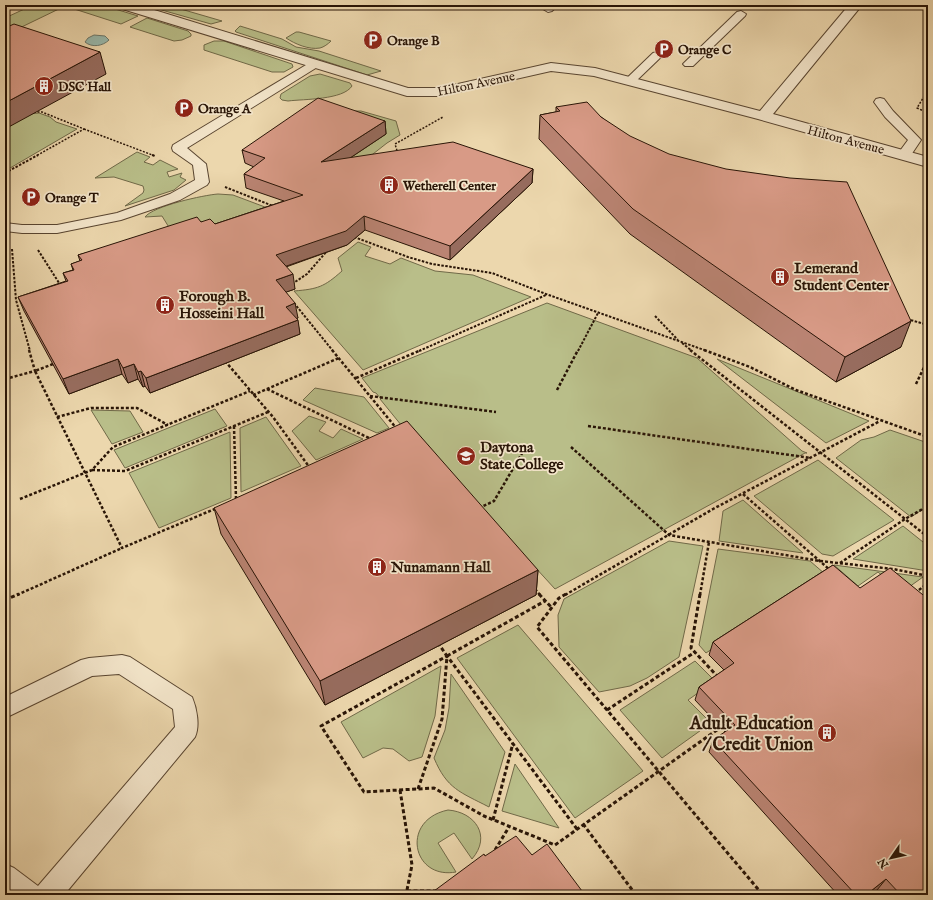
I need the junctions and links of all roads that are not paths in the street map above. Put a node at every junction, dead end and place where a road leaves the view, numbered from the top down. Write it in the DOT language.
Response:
graph roads {
  1 [pos="124,5"];
  2 [pos="856,5"];
  3 [pos="741,14"];
  4 [pos="657,55"];
  5 [pos="315,64"];
  6 [pos="689,64"];
  7 [pos="630,81"];
  8 [pos="880,102"];
  9 [pos="763,116"];
  10 [pos="922,141"];
  11 [pos="904,155"];
  12 [pos="928,162"];
  13 [pos="5,227"];
  14 [pos="5,708"];
  15 [pos="5,877"];
  16 [pos="29,895"];
  17 [pos="47,895"];
  1 -- 5 [label="street, Hilton Avenue"];
  2 -- 9 [label="street"];
  3 -- 6 [label="lane"];
  4 -- 7 [label="lane"];
  5 -- 7 [label="street, Hilton Avenue"];
  5 -- 13 [label="lane"];
  7 -- 9 [label="street, Hilton Avenue"];
  8 -- 10 [label="lane"];
  9 -- 11 [label="street, Hilton Avenue"];
  10 -- 11 [label="lane"];
  11 -- 12 [label="street, Hilton Avenue"];
  14 -- 17 [label="lane"];
  15 -- 16 [label="lane"];
}
